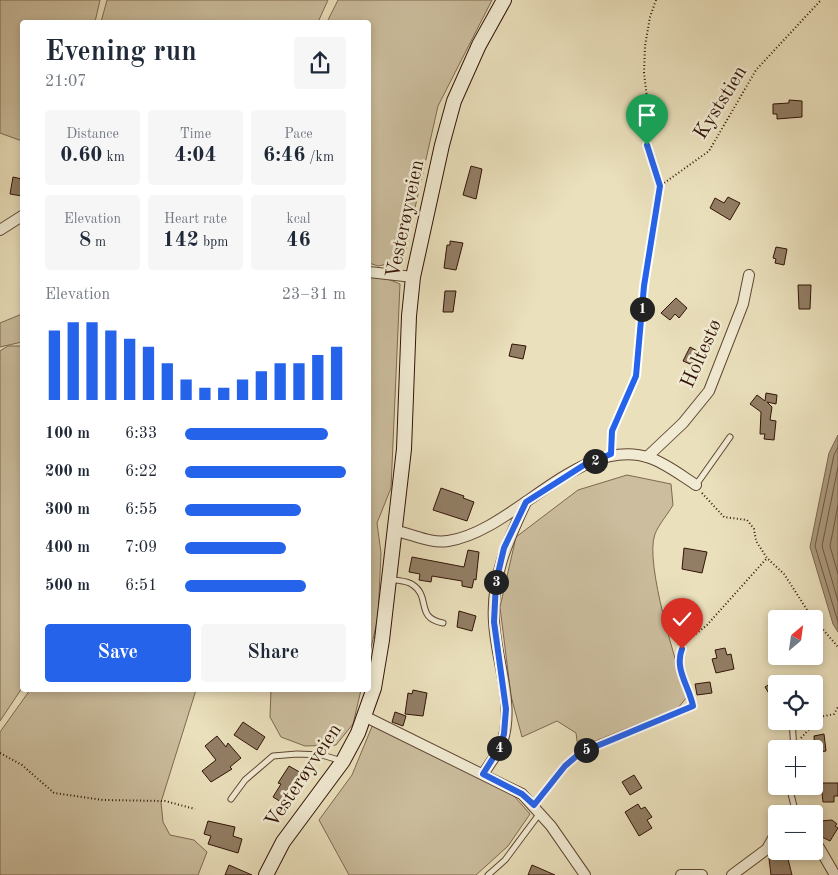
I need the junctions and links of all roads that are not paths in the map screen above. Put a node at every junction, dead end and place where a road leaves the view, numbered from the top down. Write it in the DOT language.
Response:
graph roads {
  1 [pos="504,0"];
  2 [pos="20,217"];
  3 [pos="0,230"];
  4 [pos="371,272"];
  5 [pos="749,276"];
  6 [pos="413,277"];
  7 [pos="730,437"];
  8 [pos="647,457"];
  9 [pos="696,485"];
  10 [pos="526,502"];
  11 [pos="396,531"];
  12 [pos="389,579"];
  13 [pos="443,623"];
  14 [pos="693,706"];
  15 [pos="364,716"];
  16 [pos="343,761"];
  17 [pos="483,774"];
  18 [pos="232,799"];
  19 [pos="537,809"];
  20 [pos="768,847"];
  21 [pos="823,854"];
  22 [pos="493,873"];
  23 [pos="266,875"];
  24 [pos="488,875"];
  25 [pos="585,875"];
  26 [pos="681,875"];
  27 [pos="702,875"];
  28 [pos="732,875"];
  29 [pos="835,875"];
  1 -- 6 [label="main road, Vesterøyveien"];
  2 -- 3 [label="street"];
  4 -- 6 [label="street"];
  5 -- 8 [label="street, Holtestø"];
  6 -- 11 [label="main road, Vesterøyveien"];
  7 -- 9 [label="lane"];
  8 -- 9 [label="street"];
  8 -- 10 [label="street"];
  10 -- 11 [label="street"];
  10 -- 17 [label="street"];
  11 -- 12 [label="main road, Vesterøyveien"];
  12 -- 13 [label="lane"];
  12 -- 15 [label="main road, Vesterøyveien"];
  14 -- 19 [label="lane"];
  15 -- 16 [label="main road, Vesterøyveien"];
  15 -- 17 [label="street"];
  16 -- 18 [label="lane"];
  16 -- 23 [label="main road, Vesterøyveien"];
  17 -- 19 [label="street"];
  19 -- 22 [label="lane"];
  19 -- 25 [label="street"];
  20 -- 28 [label="street"];
  21 -- 29 [label="street"];
  22 -- 24 [label="lane"];
  26 -- 27 [label="street"];
}
